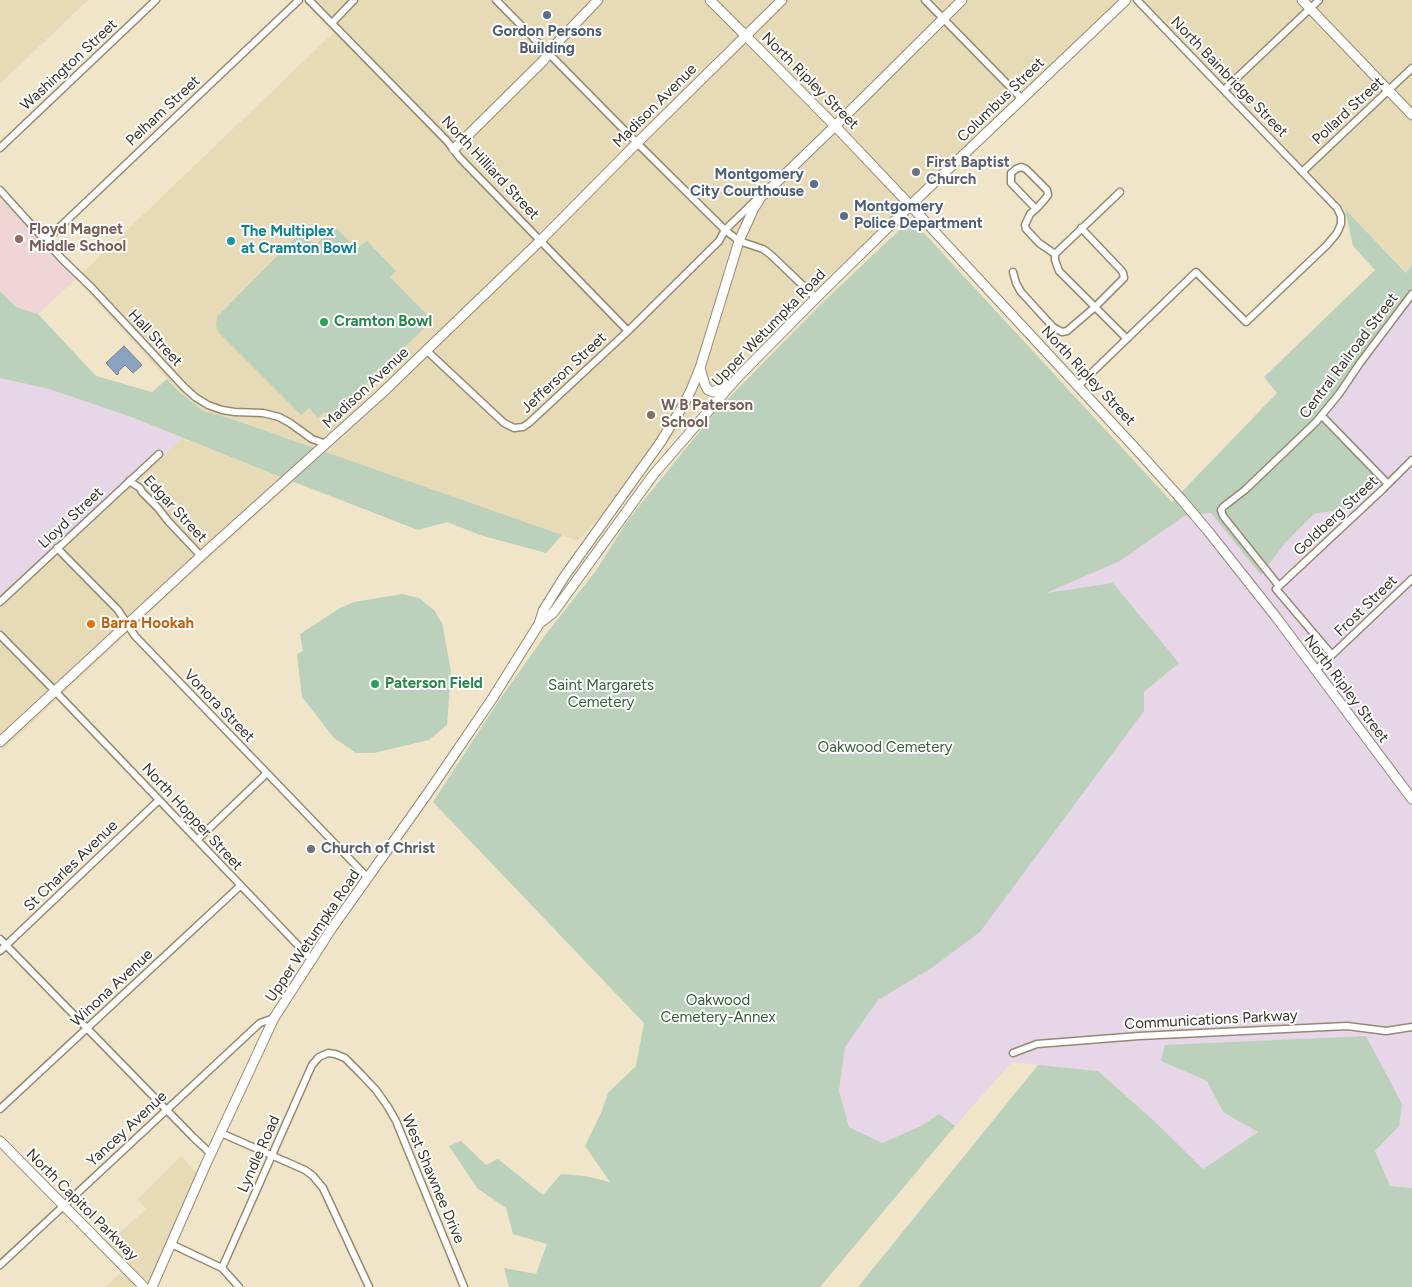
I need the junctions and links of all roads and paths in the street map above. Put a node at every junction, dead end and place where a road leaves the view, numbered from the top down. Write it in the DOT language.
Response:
graph roads {
  1 [pos="156,0"];
  2 [pos="299,0"];
  3 [pos="309,0"];
  4 [pos="354,0"];
  5 [pos="496,0"];
  6 [pos="598,0"];
  7 [pos="710,0"];
  8 [pos="782,0"];
  9 [pos="925,0"];
  10 [pos="962,0"];
  11 [pos="1126,0"];
  12 [pos="1137,0"];
  13 [pos="1302,0"];
  14 [pos="1319,0"];
  15 [pos="1310,8"];
  16 [pos="943,18"];
  17 [pos="332,23"];
  18 [pos="746,36"];
  19 [pos="548,53"];
  20 [pos="1412,68"];
  21 [pos="1224,90"];
  22 [pos="1388,90"];
  23 [pos="1022,99"];
  24 [pos="1412,115"];
  25 [pos="835,126"];
  26 [pos="637,143"];
  27 [pos="0,148"];
  28 [pos="454,149"];
  29 [pos="1302,172"];
  30 [pos="777,182"];
  31 [pos="0,190"];
  32 [pos="1120,192"];
  33 [pos="910,206"];
  34 [pos="1036,208"];
  35 [pos="1081,228"];
  36 [pos="725,230"];
  37 [pos="45,240"];
  38 [pos="541,240"];
  39 [pos="739,241"];
  40 [pos="874,242"];
  41 [pos="1055,254"];
  42 [pos="1013,272"];
  43 [pos="1412,294"];
  44 [pos="816,298"];
  45 [pos="1094,307"];
  46 [pos="628,331"];
  47 [pos="1126,339"];
  48 [pos="426,350"];
  49 [pos="700,368"];
  50 [pos="737,378"];
  51 [pos="1078,386"];
  52 [pos="1322,416"];
  53 [pos="326,444"];
  54 [pos="159,454"];
  55 [pos="1412,460"];
  56 [pos="129,481"];
  57 [pos="1388,484"];
  58 [pos="623,495"];
  59 [pos="633,502"];
  60 [pos="57,548"];
  61 [pos="201,556"];
  62 [pos="1412,579"];
  63 [pos="1278,588"];
  64 [pos="0,602"];
  65 [pos="127,624"];
  66 [pos="539,624"];
  67 [pos="0,635"];
  68 [pos="1332,655"];
  69 [pos="1314,671"];
  70 [pos="55,690"];
  71 [pos="0,742"];
  72 [pos="267,773"];
  73 [pos="1412,799"];
  74 [pos="159,800"];
  75 [pos="197,840"];
  76 [pos="368,878"];
  77 [pos="240,886"];
  78 [pos="0,939"];
  79 [pos="6,946"];
  80 [pos="0,951"];
  81 [pos="312,960"];
  82 [pos="274,1018"];
  83 [pos="1412,1027"];
  84 [pos="87,1028"];
  85 [pos="1012,1053"];
  86 [pos="324,1054"];
  87 [pos="0,1109"];
  88 [pos="166,1109"];
  89 [pos="221,1132"];
  90 [pos="0,1141"];
  91 [pos="211,1154"];
  92 [pos="272,1155"];
  93 [pos="64,1206"];
  94 [pos="171,1244"];
  95 [pos="0,1265"];
  96 [pos="222,1268"];
  97 [pos="144,1287"];
  98 [pos="152,1287"];
  99 [pos="239,1287"];
  100 [pos="368,1287"];
  101 [pos="464,1287"];
  1 -- 27 [label="street, Washington Street"];
  2 -- 37 [label="street, Pelham Street"];
  3 -- 17 [label="street, North Hilliard Street"];
  4 -- 17 [label="street"];
  5 -- 19 [label="street"];
  6 -- 19 [label="main road"];
  7 -- 18 [label="main road, North Ripley Street"];
  8 -- 18 [label="main road, Madison Avenue"];
  9 -- 16 [label="street"];
  10 -- 16 [label="main road, Upper Wetumpka Road"];
  11 -- 23 [label="main road, Columbus Street"];
  12 -- 21 [label="street, North Bainbridge Street"];
  13 -- 15 [label="main road"];
  14 -- 15 [label="street"];
  15 -- 21 [label="street"];
  15 -- 22 [label="main road"];
  16 -- 23 [label="street"];
  16 -- 25 [label="main road, Upper Wetumpka Road"];
  17 -- 28 [label="street, North Hilliard Street"];
  18 -- 25 [label="main road, North Ripley Street"];
  18 -- 26 [label="main road, Madison Avenue"];
  19 -- 26 [label="street"];
  19 -- 28 [label="main road"];
  20 -- 22 [label="street, Pollard Street"];
  21 -- 29 [label="street, North Bainbridge Street"];
  22 -- 24 [label="main road"];
  22 -- 29 [label="street, Pollard Street"];
  23 -- 33 [label="main road, Columbus Street"];
  25 -- 30 [label="main road, Upper Wetumpka Road"];
  25 -- 33 [label="main road, North Ripley Street"];
  26 -- 36 [label="street"];
  26 -- 38 [label="main road, Madison Avenue"];
  28 -- 38 [label="street, North Hilliard Street"];
  29 -- 47 [label="street, North Bainbridge Street"];
  30 -- 36 [label="street"];
  30 -- 39 [label="main road, Upper Wetumpka Road"];
  31 -- 37 [label="street, Hall Street"];
  32 -- 35 [label="street"];
  33 -- 40 [label="main road, Columbus Street"];
  33 -- 51 [label="main road, North Ripley Street"];
  34 -- 34 [label="street"];
  34 -- 41 [label="street"];
  35 -- 41 [label="street"];
  35 -- 45 [label="street"];
  36 -- 39 [label="street"];
  36 -- 46 [label="street"];
  37 -- 53 [label="street, Hall Street"];
  38 -- 46 [label="street, North Hilliard Street"];
  38 -- 48 [label="main road, Madison Avenue"];
  39 -- 44 [label="street"];
  39 -- 49 [label="main road, Upper Wetumpka Road"];
  40 -- 44 [label="main road, Upper Wetumpka Road"];
  41 -- 45 [label="street"];
  42 -- 45 [label="street"];
  43 -- 52 [label="street, Central Railroad Street"];
  44 -- 50 [label="main road, Upper Wetumpka Road"];
  45 -- 47 [label="street"];
  46 -- 48 [label="street, Jefferson Street"];
  47 -- 51 [label="street"];
  48 -- 53 [label="main road, Madison Avenue"];
  49 -- 50 [label="main road"];
  49 -- 58 [label="main road, Upper Wetumpka Road"];
  50 -- 59 [label="main road, Upper Wetumpka Road"];
  51 -- 69 [label="main road, North Ripley Street"];
  52 -- 57 [label="street"];
  52 -- 63 [label="street, Central Railroad Street"];
  53 -- 61 [label="main road, Madison Avenue"];
  54 -- 56 [label="street, Lloyd Street"];
  55 -- 57 [label="street, Goldberg Street"];
  56 -- 60 [label="street, Lloyd Street"];
  56 -- 61 [label="street, Edgar Street"];
  57 -- 63 [label="street, Goldberg Street"];
  58 -- 59 [label="main road"];
  58 -- 66 [label="main road, Upper Wetumpka Road"];
  59 -- 66 [label="main road, Upper Wetumpka Road"];
  60 -- 64 [label="street, Lloyd Street"];
  60 -- 65 [label="street, Vonora Street"];
  61 -- 65 [label="main road, Madison Avenue"];
  62 -- 68 [label="street, Frost Street"];
  63 -- 68 [label="street"];
  65 -- 70 [label="main road, Madison Avenue"];
  65 -- 72 [label="street, Vonora Street"];
  66 -- 76 [label="main road, Upper Wetumpka Road"];
  67 -- 70 [label="street, North Hopper Street"];
  68 -- 69 [label="street, Frost Street"];
  69 -- 73 [label="main road, North Ripley Street"];
  70 -- 71 [label="main road, Madison Avenue"];
  70 -- 74 [label="street, North Hopper Street"];
  72 -- 75 [label="street"];
  72 -- 76 [label="street, Vonora Street"];
  74 -- 75 [label="street, North Hopper Street"];
  74 -- 79 [label="street, St Charles Avenue"];
  75 -- 77 [label="street, North Hopper Street"];
  76 -- 81 [label="main road, Upper Wetumpka Road"];
  77 -- 81 [label="street, North Hopper Street"];
  77 -- 84 [label="street, Winona Avenue"];
  78 -- 79 [label="street"];
  79 -- 80 [label="street, St Charles Avenue"];
  79 -- 84 [label="street"];
  81 -- 82 [label="main road, Upper Wetumpka Road"];
  82 -- 88 [label="street, Yancey Avenue"];
  82 -- 89 [label="main road, Upper Wetumpka Road"];
  83 -- 85 [label="street, Communications Parkway"];
  84 -- 87 [label="street, Winona Avenue"];
  84 -- 88 [label="street"];
  86 -- 92 [label="street, Lyndle Road"];
  86 -- 101 [label="street, West Shawnee Drive"];
  88 -- 91 [label="street"];
  88 -- 93 [label="street, Yancey Avenue"];
  89 -- 91 [label="main road, Upper Wetumpka Road"];
  89 -- 92 [label="street"];
  90 -- 93 [label="main road, North Capitol Parkway"];
  91 -- 94 [label="main road, Upper Wetumpka Road"];
  92 -- 96 [label="street, Lyndle Road"];
  92 -- 100 [label="street"];
  93 -- 95 [label="street, Yancey Avenue"];
  93 -- 97 [label="main road, North Capitol Parkway"];
  94 -- 96 [label="street"];
  94 -- 98 [label="main road, Upper Wetumpka Road"];
  96 -- 99 [label="street"];
}
